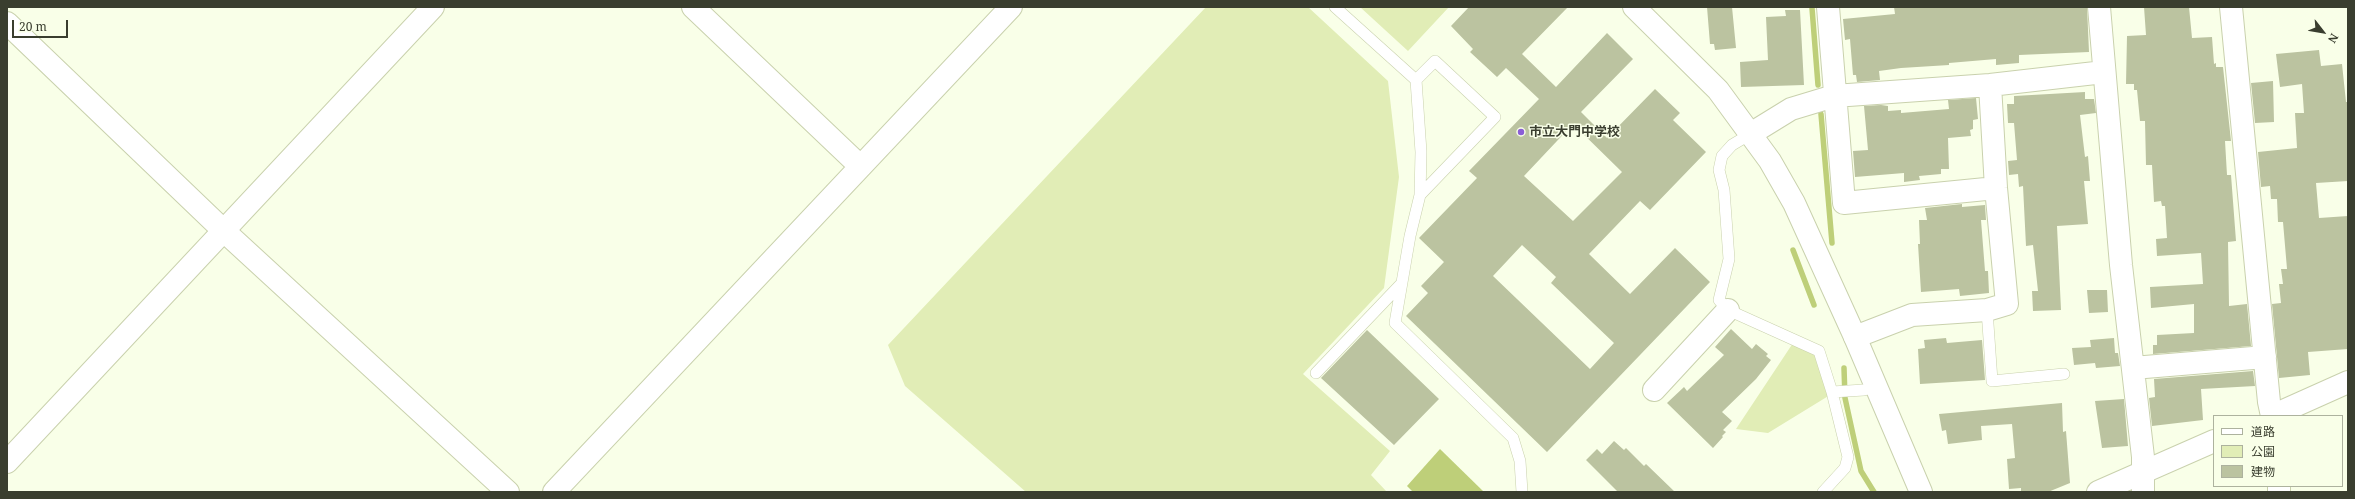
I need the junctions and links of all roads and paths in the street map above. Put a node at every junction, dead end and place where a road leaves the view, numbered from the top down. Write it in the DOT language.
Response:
graph roads {
  1 [pos="433,7"];
  2 [pos="693,7"];
  3 [pos="1010,7"];
  4 [pos="1336,7"];
  5 [pos="1634,7"];
  6 [pos="1828,7"];
  7 [pos="2099,7"];
  8 [pos="2231,7"];
  9 [pos="7,23"];
  10 [pos="2104,72"];
  11 [pos="1416,80"];
  12 [pos="1990,85"];
  13 [pos="1834,96"];
  14 [pos="1752,133"];
  15 [pos="860,166"];
  16 [pos="1996,188"];
  17 [pos="1420,194"];
  18 [pos="224,232"];
  19 [pos="1402,283"];
  20 [pos="1728,310"];
  21 [pos="1987,310"];
  22 [pos="1855,337"];
  23 [pos="2265,357"];
  24 [pos="2133,368"];
  25 [pos="1316,373"];
  26 [pos="2064,374"];
  27 [pos="2348,382"];
  28 [pos="1876,387"];
  29 [pos="1654,390"];
  30 [pos="1832,392"];
  31 [pos="2272,415"];
  32 [pos="2274,415"];
  33 [pos="2213,442"];
  34 [pos="7,462"];
  35 [pos="2142,482"];
  36 [pos="508,492"];
  37 [pos="554,492"];
  38 [pos="1522,492"];
  39 [pos="1823,492"];
  40 [pos="1921,492"];
  41 [pos="2098,492"];
  1 -- 18 [label="street"];
  2 -- 15 [label="street"];
  3 -- 15 [label="street"];
  4 -- 11 [label="lane"];
  5 -- 14 [label="street"];
  6 -- 13 [label="street"];
  7 -- 10 [label="street"];
  8 -- 23 [label="street"];
  9 -- 18 [label="street"];
  10 -- 12 [label="street"];
  10 -- 24 [label="street"];
  11 -- 17 [label="lane"];
  11 -- 17 [label="lane"];
  12 -- 13 [label="street"];
  12 -- 16 [label="street"];
  13 -- 14 [label="street"];
  13 -- 16 [label="street"];
  14 -- 20 [label="lane"];
  14 -- 22 [label="street"];
  15 -- 37 [label="street"];
  16 -- 21 [label="street"];
  17 -- 19 [label="lane"];
  18 -- 34 [label="street"];
  18 -- 36 [label="street"];
  19 -- 25 [label="lane"];
  19 -- 38 [label="lane"];
  20 -- 29 [label="street"];
  20 -- 30 [label="lane"];
  21 -- 22 [label="street"];
  21 -- 26 [label="lane"];
  22 -- 28 [label="street"];
  23 -- 24 [label="street"];
  23 -- 31 [label="street"];
  24 -- 35 [label="street"];
  27 -- 32 [label="street"];
  28 -- 30 [label="lane"];
  28 -- 40 [label="street"];
  30 -- 39 [label="lane"];
  33 -- 35 [label="street"];
  35 -- 41 [label="street"];
}
